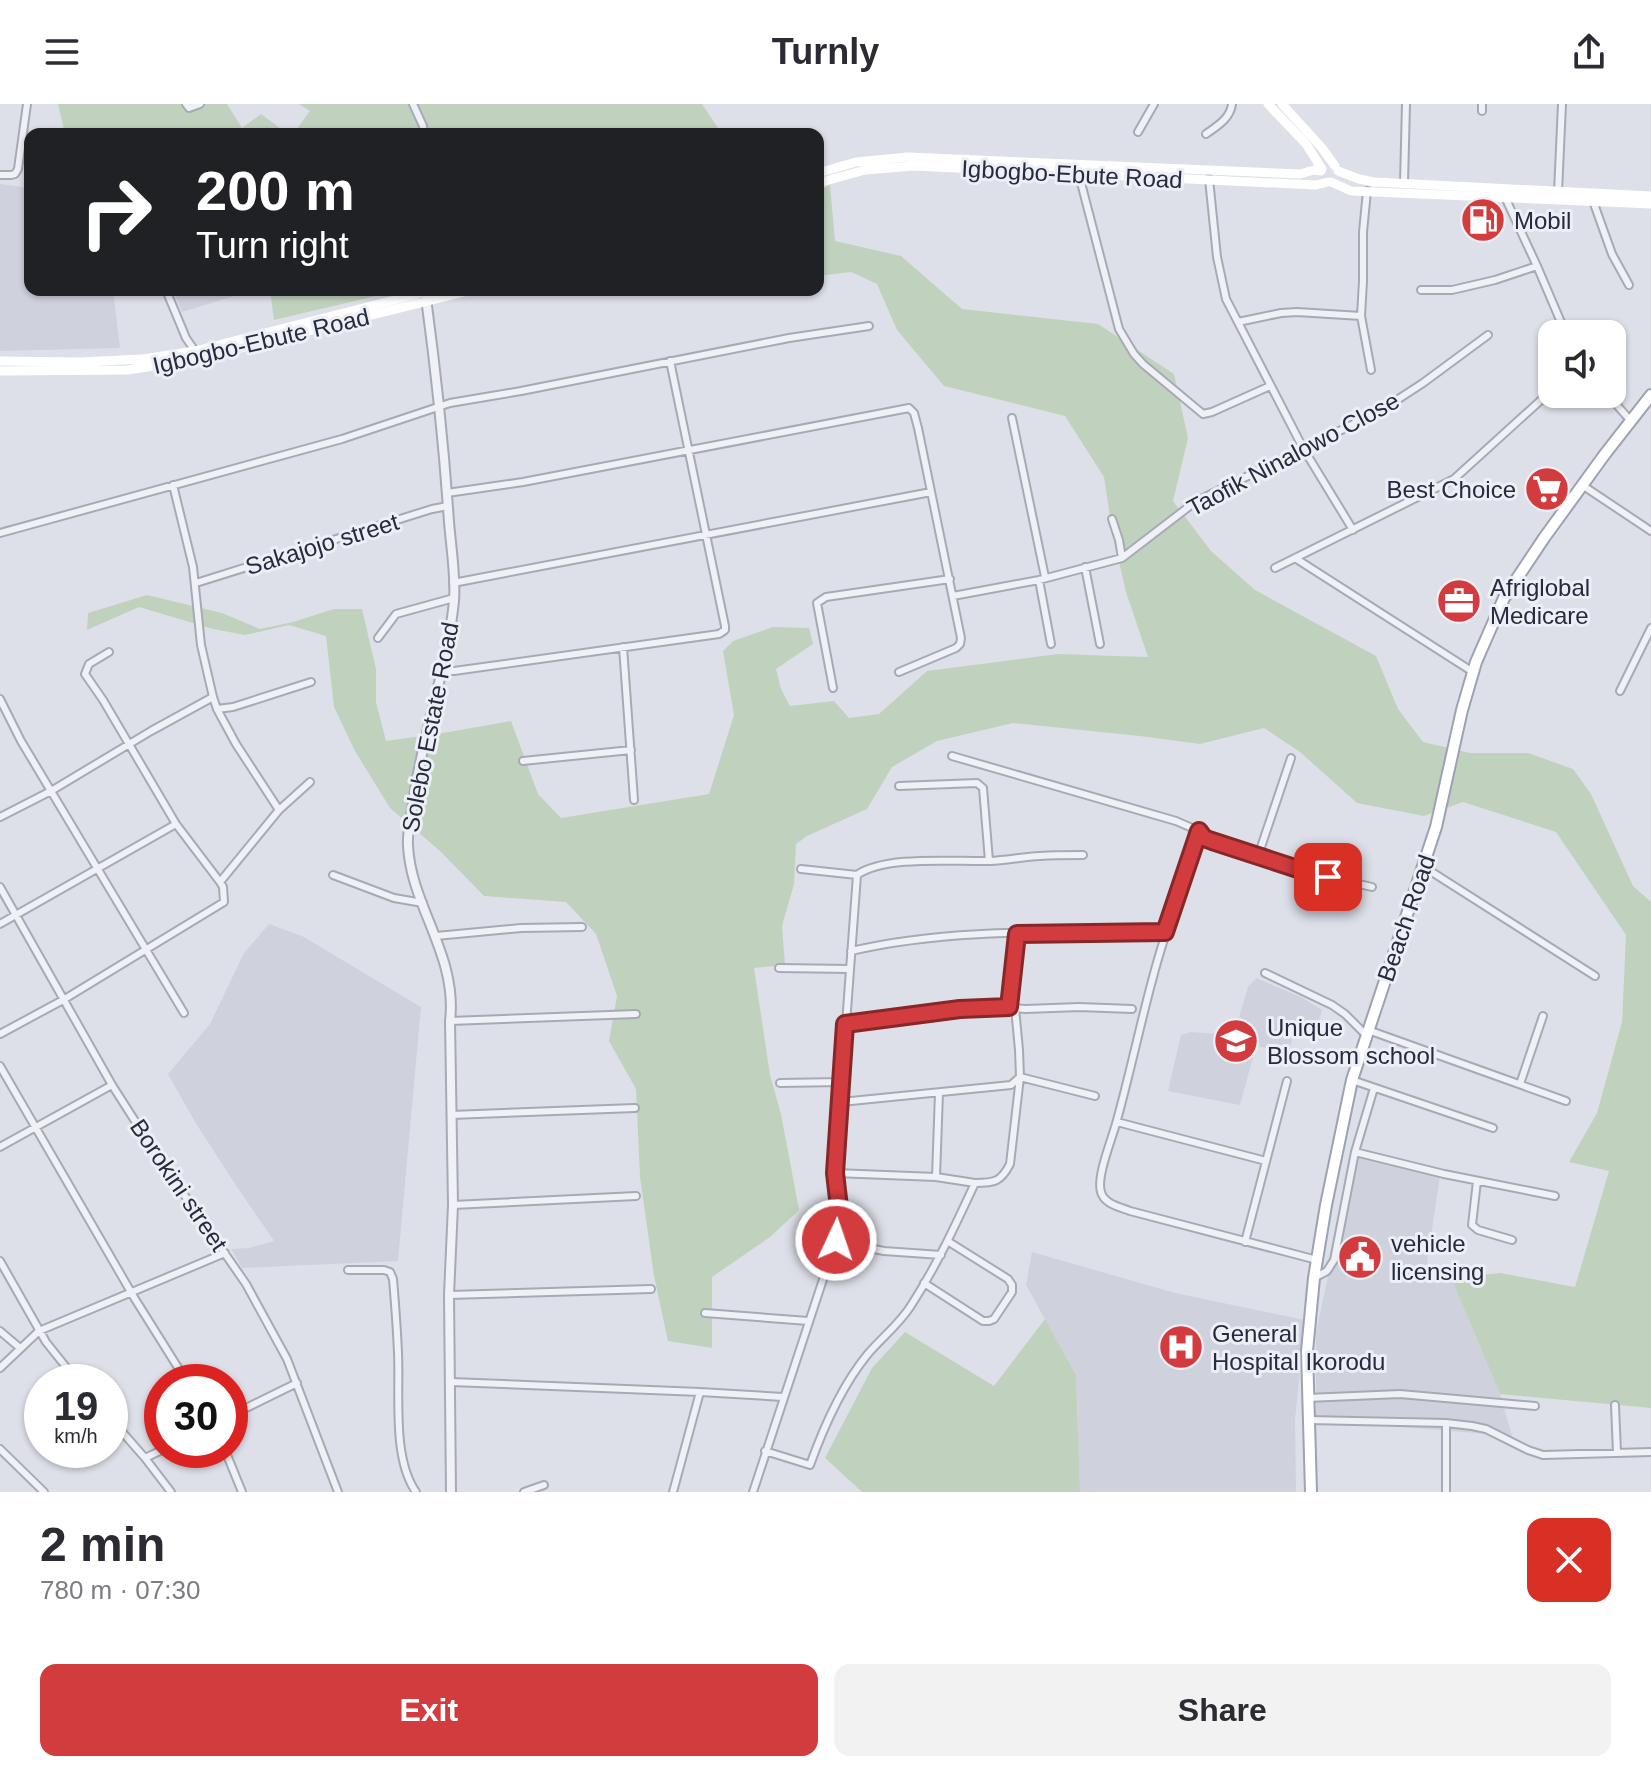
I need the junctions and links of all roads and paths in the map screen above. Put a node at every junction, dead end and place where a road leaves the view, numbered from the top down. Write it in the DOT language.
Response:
graph roads {
  1 [pos="27,104"];
  2 [pos="186,104"];
  3 [pos="200,104"];
  4 [pos="413,104"];
  5 [pos="1154,104"];
  6 [pos="1232,104"];
  7 [pos="1268,104"];
  8 [pos="1282,104"];
  9 [pos="1406,104"];
  10 [pos="1562,104"];
  11 [pos="423,128"];
  12 [pos="1138,132"];
  13 [pos="1206,134"];
  14 [pos="1337,168"];
  15 [pos="1321,170"];
  16 [pos="824,171"];
  17 [pos="0,175"];
  18 [pos="1079,175"];
  19 [pos="1209,175"];
  20 [pos="824,181"];
  21 [pos="1330,182"];
  22 [pos="1404,183"];
  23 [pos="1367,191"];
  24 [pos="1558,192"];
  25 [pos="1503,193"];
  26 [pos="1651,196"];
  27 [pos="1593,201"];
  28 [pos="1651,204"];
  29 [pos="1537,266"];
  30 [pos="1629,285"];
  31 [pos="1421,290"];
  32 [pos="168,296"];
  33 [pos="429,296"];
  34 [pos="404,299"];
  35 [pos="1361,316"];
  36 [pos="1560,320"];
  37 [pos="1238,322"];
  38 [pos="869,326"];
  39 [pos="1488,335"];
  40 [pos="195,351"];
  41 [pos="0,361"];
  42 [pos="670,361"];
  43 [pos="1371,370"];
  44 [pos="0,371"];
  45 [pos="1270,386"];
  46 [pos="1651,395"];
  47 [pos="1538,403"];
  48 [pos="439,406"];
  49 [pos="1619,408"];
  50 [pos="1012,418"];
  51 [pos="1630,420"];
  52 [pos="1303,448"];
  53 [pos="690,450"];
  54 [pos="173,485"];
  55 [pos="1582,485"];
  56 [pos="931,492"];
  57 [pos="447,493"];
  58 [pos="448,506"];
  59 [pos="1112,519"];
  60 [pos="1353,530"];
  61 [pos="1651,531"];
  62 [pos="0,533"];
  63 [pos="706,533"];
  64 [pos="1122,558"];
  65 [pos="1295,558"];
  66 [pos="1085,567"];
  67 [pos="1275,568"];
  68 [pos="1042,578"];
  69 [pos="950,579"];
  70 [pos="196,583"];
  71 [pos="453,583"];
  72 [pos="953,596"];
  73 [pos="454,598"];
  74 [pos="1651,628"];
  75 [pos="378,638"];
  76 [pos="1051,644"];
  77 [pos="1100,644"];
  78 [pos="623,647"];
  79 [pos="109,652"];
  80 [pos="443,671"];
  81 [pos="899,672"];
  82 [pos="1473,672"];
  83 [pos="311,682"];
  84 [pos="833,688"];
  85 [pos="1620,691"];
  86 [pos="213,697"];
  87 [pos="0,699"];
  88 [pos="217,709"];
  89 [pos="129,746"];
  90 [pos="631,750"];
  91 [pos="952,756"];
  92 [pos="1291,758"];
  93 [pos="523,761"];
  94 [pos="310,782"];
  95 [pos="899,786"];
  96 [pos="51,791"];
  97 [pos="634,800"];
  98 [pos="279,810"];
  99 [pos="0,817"];
  100 [pos="176,824"];
  101 [pos="1199,831"];
  102 [pos="1083,855"];
  103 [pos="1258,856"];
  104 [pos="989,861"];
  105 [pos="1424,867"];
  106 [pos="97,868"];
  107 [pos="801,869"];
  108 [pos="333,875"];
  109 [pos="857,875"];
  110 [pos="220,882"];
  111 [pos="0,887"];
  112 [pos="1372,887"];
  113 [pos="423,903"];
  114 [pos="15,915"];
  115 [pos="0,924"];
  116 [pos="582,927"];
  117 [pos="1165,932"];
  118 [pos="1017,934"];
  119 [pos="436,936"];
  120 [pos="145,950"];
  121 [pos="851,951"];
  122 [pos="779,968"];
  123 [pos="849,969"];
  124 [pos="1265,973"];
  125 [pos="1595,976"];
  126 [pos="63,1000"];
  127 [pos="1012,1008"];
  128 [pos="1132,1009"];
  129 [pos="184,1013"];
  130 [pos="636,1014"];
  131 [pos="1543,1016"];
  132 [pos="450,1021"];
  133 [pos="845,1024"];
  134 [pos="1367,1033"];
  135 [pos="0,1034"];
  136 [pos="0,1066"];
  137 [pos="1020,1077"];
  138 [pos="1352,1080"];
  139 [pos="1287,1081"];
  140 [pos="842,1082"];
  141 [pos="780,1083"];
  142 [pos="1520,1084"];
  143 [pos="112,1085"];
  144 [pos="1374,1088"];
  145 [pos="939,1093"];
  146 [pos="1095,1096"];
  147 [pos="1566,1101"];
  148 [pos="841,1102"];
  149 [pos="635,1108"];
  150 [pos="451,1115"];
  151 [pos="1117,1122"];
  152 [pos="35,1127"];
  153 [pos="1493,1128"];
  154 [pos="0,1147"];
  155 [pos="1355,1152"];
  156 [pos="1266,1161"];
  157 [pos="835,1173"];
  158 [pos="936,1177"];
  159 [pos="1477,1181"];
  160 [pos="975,1183"];
  161 [pos="636,1196"];
  162 [pos="1555,1196"];
  163 [pos="453,1205"];
  164 [pos="1512,1240"];
  165 [pos="949,1242"];
  166 [pos="1245,1242"];
  167 [pos="864,1247"];
  168 [pos="225,1253"];
  169 [pos="941,1255"];
  170 [pos="1317,1260"];
  171 [pos="0,1261"];
  172 [pos="348,1270"];
  173 [pos="1314,1278"];
  174 [pos="924,1283"];
  175 [pos="651,1289"];
  176 [pos="132,1293"];
  177 [pos="449,1295"];
  178 [pos="705,1313"];
  179 [pos="808,1321"];
  180 [pos="0,1331"];
  181 [pos="39,1331"];
  182 [pos="20,1348"];
  183 [pos="62,1364"];
  184 [pos="176,1364"];
  185 [pos="0,1368"];
  186 [pos="451,1382"];
  187 [pos="297,1383"];
  188 [pos="700,1392"];
  189 [pos="783,1397"];
  190 [pos="1307,1398"];
  191 [pos="1615,1405"];
  192 [pos="1535,1406"];
  193 [pos="248,1407"];
  194 [pos="1308,1420"];
  195 [pos="1446,1423"];
  196 [pos="128,1439"];
  197 [pos="0,1449"];
  198 [pos="765,1451"];
  199 [pos="1651,1452"];
  200 [pos="1617,1453"];
  201 [pos="144,1457"];
  202 [pos="153,1468"];
  203 [pos="232,1468"];
  204 [pos="544,1485"];
  205 [pos="44,1492"];
  206 [pos="171,1492"];
  207 [pos="242,1492"];
  208 [pos="338,1492"];
  209 [pos="416,1492"];
  210 [pos="451,1492"];
  211 [pos="524,1492"];
  212 [pos="673,1492"];
  213 [pos="753,1492"];
  214 [pos="1311,1492"];
  215 [pos="1446,1492"];
  1 -- 17 [label="street"];
  2 -- 3 [label="street"];
  4 -- 11 [label="street"];
  5 -- 12 [label="street"];
  6 -- 13 [label="street"];
  7 -- 15 [label="main road"];
  8 -- 14 [label="main road"];
  9 -- 22 [label="street"];
  10 -- 24 [label="street"];
  14 -- 15 [label="main road"];
  14 -- 21 [label="main road"];
  14 -- 22 [label="main road"];
  15 -- 19 [label="main road, Igbogbo-Ebute Road"];
  15 -- 21 [label="main road"];
  16 -- 19 [label="main road, Igbogbo-Ebute Road"];
  18 -- 19 [label="main road, Igbogbo-Ebute Road"];
  18 -- 20 [label="main road, Igbogbo-Ebute Road"];
  18 -- 45 [label="street"];
  19 -- 21 [label="main road, Igbogbo-Ebute Road"];
  19 -- 37 [label="street"];
  21 -- 23 [label="main road, Igbogbo-Ebute Road"];
  22 -- 25 [label="main road"];
  23 -- 25 [label="main road, Igbogbo-Ebute Road"];
  23 -- 35 [label="street"];
  24 -- 25 [label="main road"];
  24 -- 26 [label="main road"];
  25 -- 27 [label="main road"];
  25 -- 29 [label="street"];
  27 -- 28 [label="main road"];
  27 -- 30 [label="street"];
  29 -- 31 [label="street"];
  29 -- 36 [label="street"];
  32 -- 40 [label="street"];
  33 -- 48 [label="street, Solebo Estate Road"];
  34 -- 40 [label="main road, Igbogbo-Ebute Road"];
  34 -- 44 [label="main road, Igbogbo-Ebute Road"];
  35 -- 37 [label="street"];
  35 -- 43 [label="street"];
  37 -- 45 [label="street"];
  38 -- 42 [label="street"];
  39 -- 52 [label="street, Taofik Ninalowo Close"];
  40 -- 41 [label="main road, Igbogbo-Ebute Road"];
  42 -- 48 [label="street"];
  42 -- 53 [label="street"];
  45 -- 52 [label="street"];
  46 -- 51 [label="main road, Beach Road"];
  47 -- 60 [label="street"];
  48 -- 54 [label="street"];
  48 -- 57 [label="street, Solebo Estate Road"];
  49 -- 51 [label="street"];
  50 -- 68 [label="street"];
  51 -- 55 [label="main road, Beach Road"];
  52 -- 60 [label="street"];
  52 -- 64 [label="street, Taofik Ninalowo Close"];
  53 -- 56 [label="street"];
  53 -- 57 [label="street"];
  53 -- 63 [label="street"];
  54 -- 62 [label="street"];
  54 -- 70 [label="street"];
  55 -- 61 [label="street"];
  55 -- 82 [label="main road, Beach Road"];
  56 -- 63 [label="street"];
  56 -- 69 [label="street"];
  57 -- 58 [label="street, Solebo Estate Road"];
  58 -- 70 [label="street, Sakajojo street"];
  58 -- 71 [label="street, Solebo Estate Road"];
  59 -- 64 [label="street"];
  60 -- 65 [label="street"];
  63 -- 71 [label="street"];
  63 -- 78 [label="street"];
  64 -- 66 [label="street, Taofik Ninalowo Close"];
  65 -- 67 [label="street"];
  65 -- 82 [label="street"];
  66 -- 68 [label="street, Taofik Ninalowo Close"];
  66 -- 77 [label="street"];
  68 -- 72 [label="street, Taofik Ninalowo Close"];
  68 -- 76 [label="street"];
  69 -- 72 [label="street"];
  69 -- 84 [label="street"];
  70 -- 86 [label="street"];
  71 -- 73 [label="street, Solebo Estate Road"];
  72 -- 81 [label="street"];
  73 -- 75 [label="street"];
  73 -- 80 [label="street, Solebo Estate Road"];
  74 -- 85 [label="street"];
  78 -- 80 [label="street"];
  78 -- 90 [label="street"];
  79 -- 89 [label="street"];
  80 -- 113 [label="street, Solebo Estate Road"];
  82 -- 105 [label="main road, Beach Road"];
  83 -- 88 [label="street"];
  86 -- 88 [label="street"];
  86 -- 89 [label="street"];
  87 -- 96 [label="street"];
  88 -- 98 [label="street"];
  89 -- 96 [label="street"];
  89 -- 100 [label="street"];
  90 -- 93 [label="street"];
  90 -- 97 [label="street"];
  91 -- 101 [label="street"];
  92 -- 103 [label="street"];
  94 -- 98 [label="street"];
  95 -- 104 [label="street"];
  96 -- 99 [label="street"];
  96 -- 106 [label="street"];
  98 -- 110 [label="street"];
  100 -- 106 [label="street"];
  100 -- 110 [label="street"];
  101 -- 103 [label="street"];
  101 -- 117 [label="street"];
  102 -- 104 [label="street"];
  103 -- 112 [label="street"];
  104 -- 109 [label="street"];
  105 -- 125 [label="street"];
  105 -- 134 [label="main road, Beach Road"];
  106 -- 114 [label="street"];
  106 -- 120 [label="street"];
  107 -- 109 [label="street"];
  108 -- 113 [label="street"];
  109 -- 121 [label="street"];
  110 -- 120 [label="street"];
  111 -- 114 [label="street, Borokini street"];
  113 -- 119 [label="street, Solebo Estate Road"];
  114 -- 115 [label="street"];
  114 -- 126 [label="street, Borokini street"];
  116 -- 119 [label="street"];
  117 -- 118 [label="street"];
  117 -- 151 [label="street"];
  118 -- 121 [label="street"];
  118 -- 127 [label="street"];
  119 -- 132 [label="street, Solebo Estate Road"];
  120 -- 126 [label="street"];
  120 -- 129 [label="street"];
  121 -- 123 [label="street"];
  122 -- 123 [label="street"];
  123 -- 133 [label="street"];
  124 -- 134 [label="street"];
  126 -- 135 [label="street"];
  126 -- 143 [label="street, Borokini street"];
  127 -- 128 [label="street"];
  127 -- 133 [label="street"];
  127 -- 137 [label="street"];
  130 -- 132 [label="street"];
  131 -- 142 [label="street"];
  132 -- 150 [label="street, Solebo Estate Road"];
  133 -- 140 [label="street"];
  134 -- 138 [label="main road, Beach Road"];
  134 -- 142 [label="street"];
  136 -- 152 [label="street"];
  137 -- 145 [label="street"];
  137 -- 146 [label="street"];
  137 -- 160 [label="street"];
  138 -- 144 [label="street"];
  138 -- 170 [label="main road, Beach Road"];
  139 -- 156 [label="street"];
  140 -- 141 [label="street"];
  140 -- 148 [label="street"];
  142 -- 147 [label="street"];
  143 -- 152 [label="street"];
  143 -- 168 [label="street, Borokini street"];
  144 -- 153 [label="street"];
  144 -- 155 [label="street"];
  145 -- 148 [label="street"];
  145 -- 158 [label="street"];
  148 -- 157 [label="street"];
  149 -- 150 [label="street"];
  150 -- 163 [label="street, Solebo Estate Road"];
  151 -- 156 [label="street"];
  151 -- 166 [label="street"];
  152 -- 154 [label="street"];
  152 -- 176 [label="street"];
  155 -- 159 [label="street"];
  155 -- 173 [label="street"];
  156 -- 166 [label="street"];
  157 -- 158 [label="street"];
  157 -- 179 [label="street"];
  158 -- 160 [label="street"];
  159 -- 162 [label="street"];
  159 -- 164 [label="street"];
  160 -- 165 [label="street"];
  161 -- 163 [label="street"];
  163 -- 177 [label="street, Solebo Estate Road"];
  165 -- 169 [label="street"];
  165 -- 174 [label="street"];
  166 -- 170 [label="street"];
  167 -- 169 [label="street"];
  168 -- 176 [label="street"];
  168 -- 187 [label="street, Borokini street"];
  169 -- 174 [label="street"];
  170 -- 173 [label="main road, Beach Road"];
  171 -- 181 [label="street"];
  172 -- 209 [label="street"];
  173 -- 190 [label="main road, Beach Road"];
  174 -- 198 [label="street"];
  175 -- 177 [label="street"];
  176 -- 181 [label="street"];
  176 -- 184 [label="street"];
  177 -- 186 [label="street, Solebo Estate Road"];
  178 -- 179 [label="street"];
  179 -- 189 [label="street"];
  180 -- 182 [label="street"];
  181 -- 182 [label="street"];
  181 -- 183 [label="street"];
  182 -- 185 [label="street"];
  186 -- 188 [label="street"];
  186 -- 210 [label="street, Solebo Estate Road"];
  187 -- 193 [label="street"];
  187 -- 208 [label="street, Borokini street"];
  188 -- 189 [label="street"];
  188 -- 212 [label="street"];
  189 -- 198 [label="street"];
  190 -- 192 [label="street"];
  190 -- 194 [label="main road, Beach Road"];
  191 -- 200 [label="street"];
  194 -- 195 [label="street"];
  194 -- 214 [label="main road, Beach Road"];
  195 -- 200 [label="street"];
  195 -- 215 [label="street"];
  196 -- 201 [label="street"];
  197 -- 205 [label="street"];
  198 -- 213 [label="street"];
  199 -- 200 [label="street"];
  202 -- 206 [label="street"];
  203 -- 207 [label="street"];
  204 -- 211 [label="street"];
}
